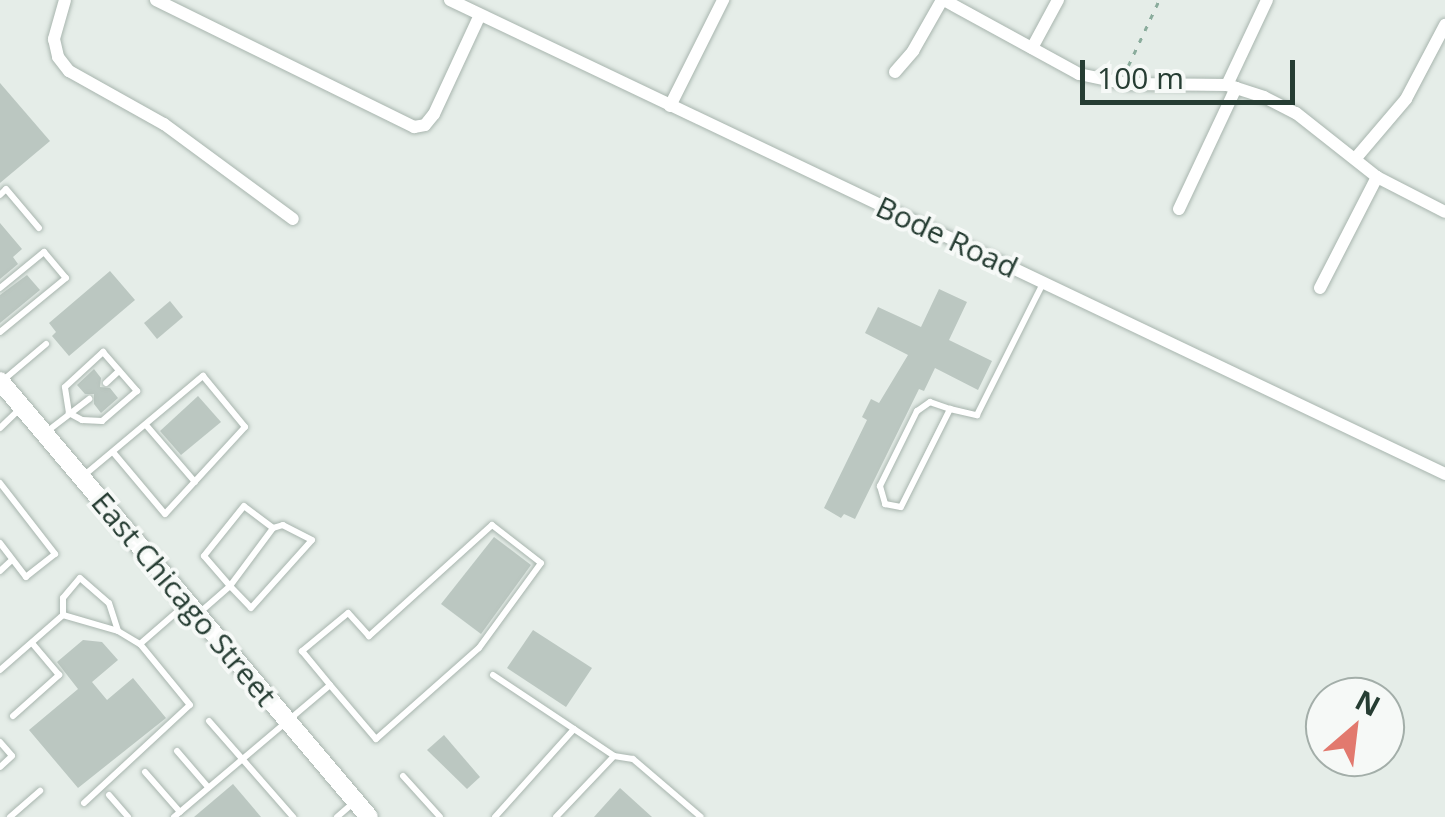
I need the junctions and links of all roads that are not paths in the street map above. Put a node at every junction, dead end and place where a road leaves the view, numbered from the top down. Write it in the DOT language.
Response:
graph roads {
  1 [pos="65,0"];
  2 [pos="156,0"];
  3 [pos="450,0"];
  4 [pos="723,0"];
  5 [pos="943,0"];
  6 [pos="1058,0"];
  7 [pos="1268,0"];
  8 [pos="480,16"];
  9 [pos="1445,25"];
  10 [pos="1032,48"];
  11 [pos="896,72"];
  12 [pos="1232,86"];
  13 [pos="670,106"];
  14 [pos="1355,159"];
  15 [pos="1377,177"];
  16 [pos="0,194"];
  17 [pos="1178,209"];
  18 [pos="1445,212"];
  19 [pos="293,219"];
  20 [pos="39,228"];
  21 [pos="1044,282"];
  22 [pos="0,288"];
  23 [pos="1320,288"];
  24 [pos="0,332"];
  25 [pos="46,344"];
  26 [pos="120,371"];
  27 [pos="0,382"];
  28 [pos="106,383"];
  29 [pos="89,399"];
  30 [pos="22,407"];
  31 [pos="950,408"];
  32 [pos="70,413"];
  33 [pos="146,425"];
  34 [pos="0,428"];
  35 [pos="44,434"];
  36 [pos="113,452"];
  37 [pos="1445,474"];
  38 [pos="81,478"];
  39 [pos="0,482"];
  40 [pos="195,482"];
  41 [pos="273,528"];
  42 [pos="0,543"];
  43 [pos="12,560"];
  44 [pos="0,571"];
  45 [pos="230,586"];
  46 [pos="192,608"];
  47 [pos="63,615"];
  48 [pos="118,631"];
  49 [pos="32,643"];
  50 [pos="140,644"];
  51 [pos="0,670"];
  52 [pos="492,675"];
  53 [pos="330,685"];
  54 [pos="12,716"];
  55 [pos="209,721"];
  56 [pos="288,722"];
  57 [pos="574,729"];
  58 [pos="0,742"];
  59 [pos="177,751"];
  60 [pos="614,756"];
  61 [pos="241,758"];
  62 [pos="0,767"];
  63 [pos="145,772"];
  64 [pos="403,776"];
  65 [pos="208,787"];
  66 [pos="40,790"];
  67 [pos="109,795"];
  68 [pos="355,801"];
  69 [pos="84,803"];
  70 [pos="177,814"];
  71 [pos="10,817"];
  72 [pos="128,817"];
  73 [pos="293,817"];
  74 [pos="338,817"];
  75 [pos="369,817"];
  76 [pos="440,817"];
  77 [pos="495,817"];
  78 [pos="556,817"];
  79 [pos="701,817"];
  1 -- 19 [label="street"];
  2 -- 8 [label="street"];
  3 -- 8 [label="street, Bode Road"];
  4 -- 13 [label="street"];
  5 -- 10 [label="street"];
  5 -- 11 [label="street"];
  6 -- 10 [label="street"];
  7 -- 12 [label="street"];
  8 -- 13 [label="street, Bode Road"];
  9 -- 14 [label="street"];
  10 -- 12 [label="street"];
  12 -- 14 [label="street"];
  12 -- 17 [label="street"];
  13 -- 21 [label="street, Bode Road"];
  14 -- 15 [label="street"];
  15 -- 18 [label="street"];
  15 -- 23 [label="street"];
  16 -- 20 [label="lane"];
  21 -- 31 [label="lane"];
  21 -- 37 [label="street, Bode Road"];
  22 -- 24 [label="lane"];
  25 -- 27 [label="lane"];
  26 -- 28 [label="lane"];
  26 -- 32 [label="lane"];
  26 -- 32 [label="lane"];
  27 -- 30 [label="main road, East Chicago Street"];
  29 -- 32 [label="lane"];
  30 -- 34 [label="lane"];
  30 -- 35 [label="main road, East Chicago Street"];
  31 -- 31 [label="lane"];
  32 -- 35 [label="lane"];
  33 -- 36 [label="lane"];
  33 -- 40 [label="lane"];
  33 -- 40 [label="lane"];
  35 -- 38 [label="main road, East Chicago Street"];
  36 -- 38 [label="lane"];
  36 -- 40 [label="lane"];
  38 -- 46 [label="main road, East Chicago Street"];
  39 -- 43 [label="lane"];
  41 -- 45 [label="lane"];
  41 -- 45 [label="lane"];
  41 -- 45 [label="lane"];
  42 -- 43 [label="lane"];
  43 -- 44 [label="lane"];
  45 -- 46 [label="lane"];
  46 -- 50 [label="lane"];
  46 -- 56 [label="main road, East Chicago Street"];
  47 -- 48 [label="lane"];
  47 -- 48 [label="lane"];
  47 -- 49 [label="lane"];
  48 -- 50 [label="lane"];
  49 -- 51 [label="lane"];
  49 -- 54 [label="lane"];
  50 -- 69 [label="lane"];
  52 -- 57 [label="lane"];
  53 -- 53 [label="lane"];
  53 -- 56 [label="lane"];
  55 -- 61 [label="lane"];
  56 -- 61 [label="lane"];
  56 -- 68 [label="main road, East Chicago Street"];
  57 -- 60 [label="lane"];
  57 -- 77 [label="lane"];
  58 -- 62 [label="lane"];
  59 -- 65 [label="lane"];
  60 -- 78 [label="lane"];
  60 -- 79 [label="lane"];
  61 -- 65 [label="lane"];
  61 -- 73 [label="lane"];
  63 -- 70 [label="lane"];
  64 -- 76 [label="lane"];
  65 -- 70 [label="lane"];
  66 -- 71 [label="lane"];
  67 -- 72 [label="lane"];
  68 -- 74 [label="lane"];
  68 -- 75 [label="main road, East Chicago Street"];
}
